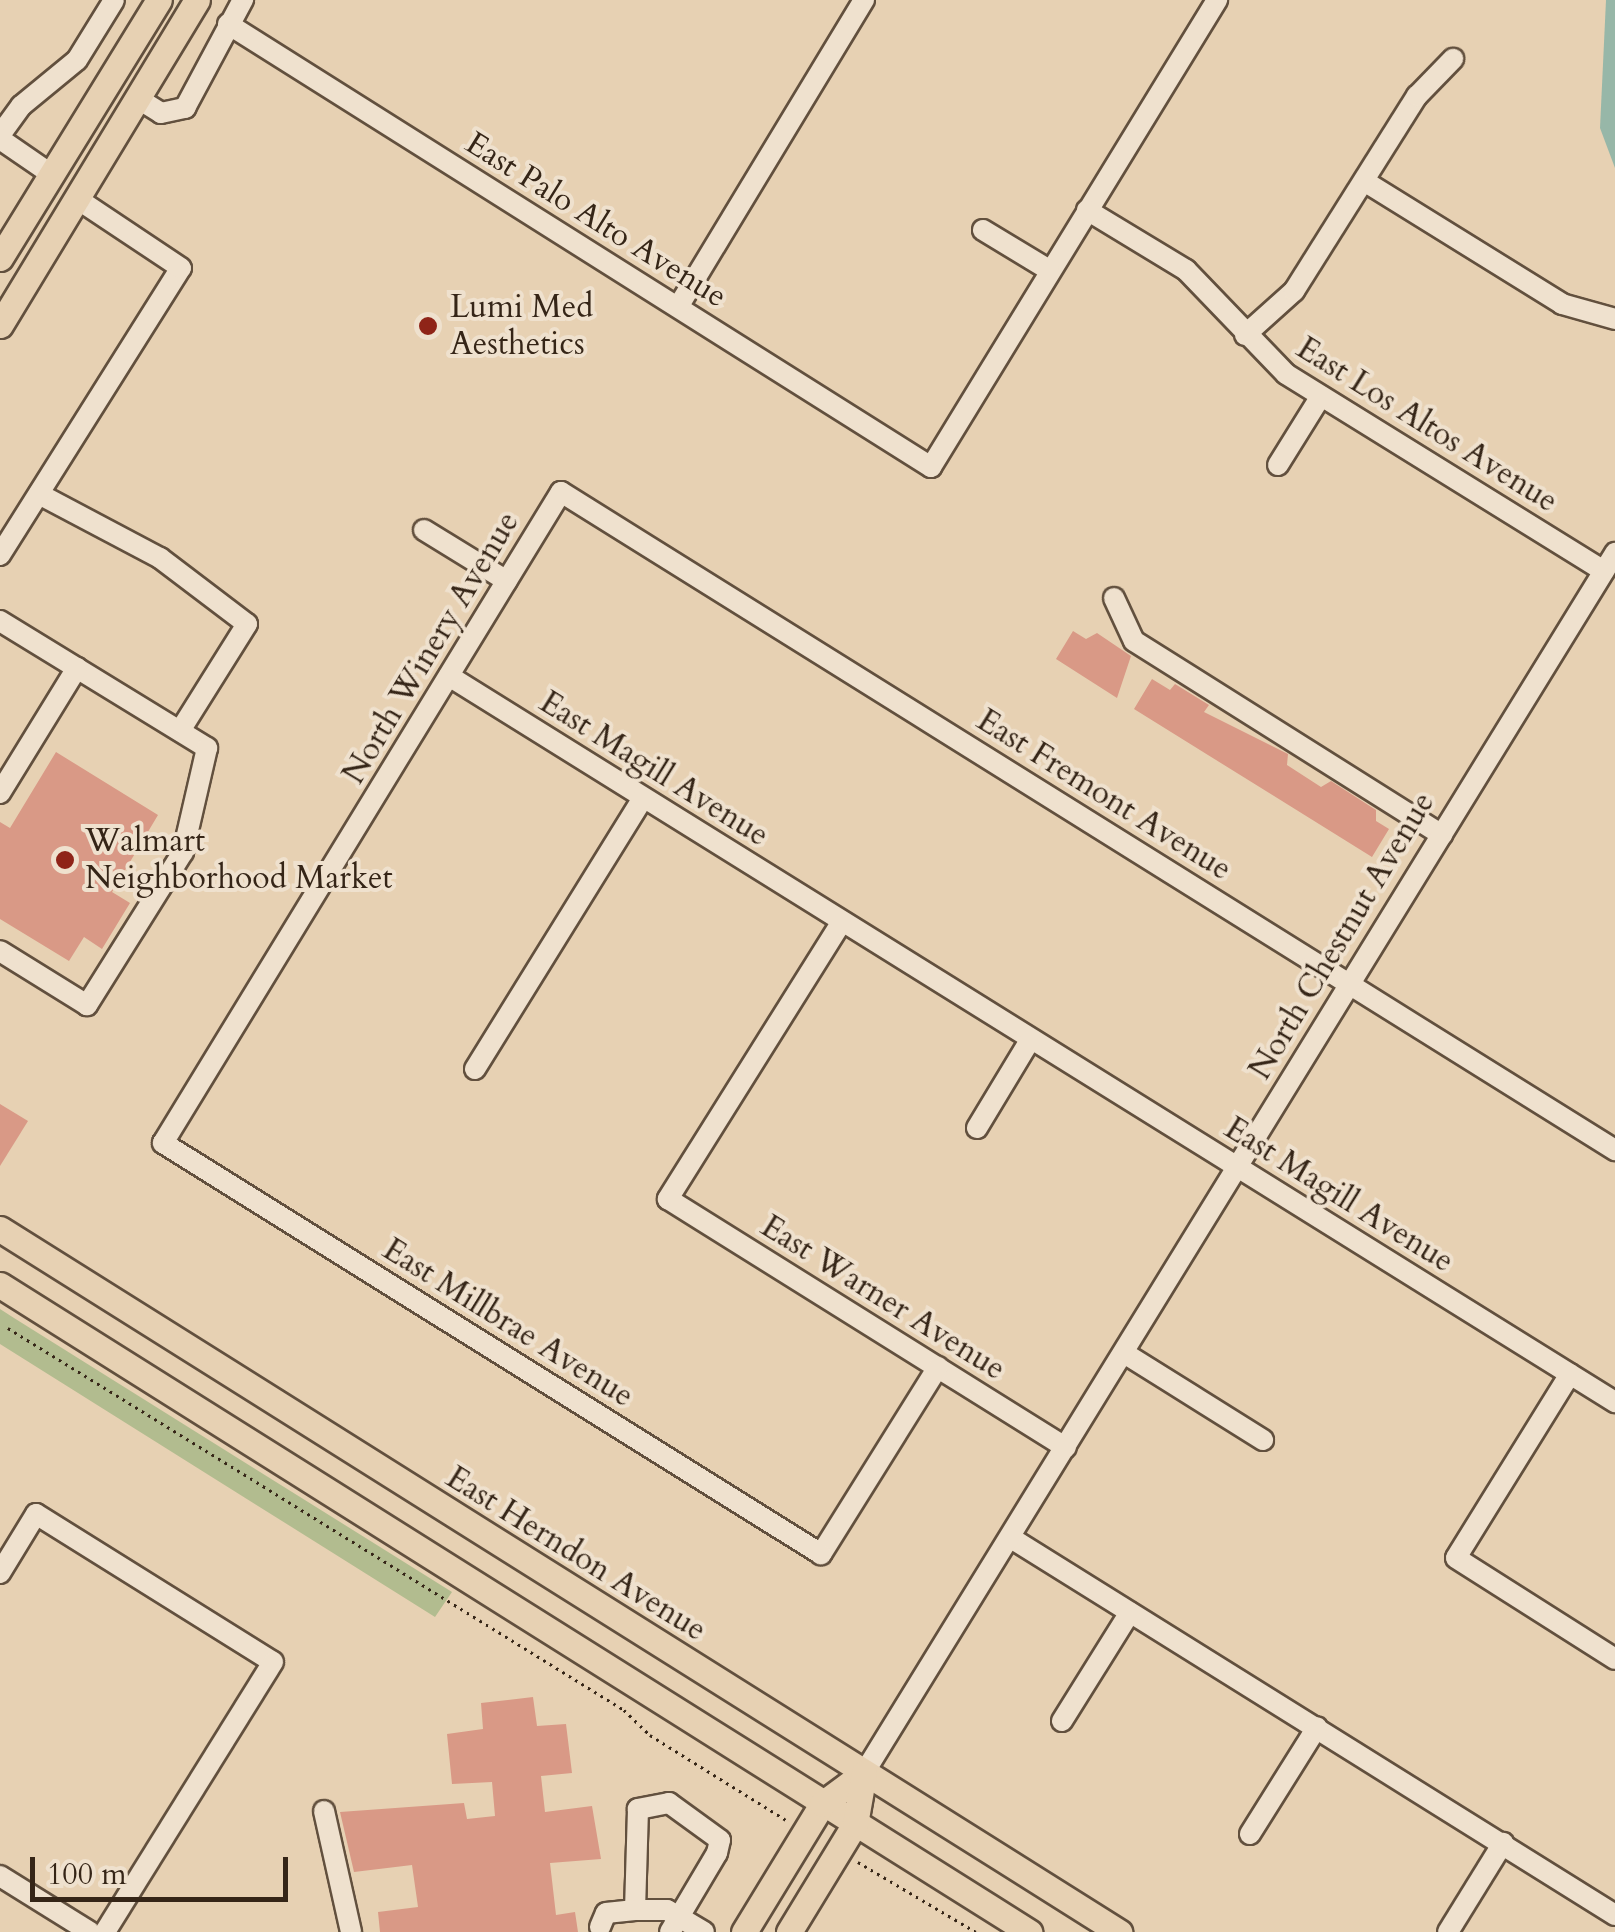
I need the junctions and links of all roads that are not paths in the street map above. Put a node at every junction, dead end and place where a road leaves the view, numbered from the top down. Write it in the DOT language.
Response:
graph roads {
  1 [pos="114,0"];
  2 [pos="159,0"];
  3 [pos="170,0"];
  4 [pos="197,0"];
  5 [pos="243,0"];
  6 [pos="864,0"];
  7 [pos="1217,0"];
  8 [pos="228,24"];
  9 [pos="1453,60"];
  10 [pos="136,98"];
  11 [pos="0,137"];
  12 [pos="50,174"];
  13 [pos="1364,181"];
  14 [pos="76,198"];
  15 [pos="1086,210"];
  16 [pos="984,230"];
  17 [pos="0,258"];
  18 [pos="1049,270"];
  19 [pos="0,297"];
  20 [pos="678,307"];
  21 [pos="1615,320"];
  22 [pos="0,325"];
  23 [pos="1246,335"];
  24 [pos="1321,396"];
  25 [pos="1278,465"];
  26 [pos="561,492"];
  27 [pos="38,494"];
  28 [pos="424,530"];
  29 [pos="0,556"];
  30 [pos="1609,562"];
  31 [pos="507,581"];
  32 [pos="1114,598"];
  33 [pos="0,621"];
  34 [pos="77,668"];
  35 [pos="450,676"];
  36 [pos="180,731"];
  37 [pos="0,794"];
  38 [pos="642,798"];
  39 [pos="1442,835"];
  40 [pos="842,922"];
  41 [pos="0,951"];
  42 [pos="1351,985"];
  43 [pos="1030,1040"];
  44 [pos="475,1070"];
  45 [pos="977,1128"];
  46 [pos="163,1142"];
  47 [pos="1615,1150"];
  48 [pos="1238,1168"];
  49 [pos="0,1229"];
  50 [pos="0,1286"];
  51 [pos="1124,1352"];
  52 [pos="938,1367"];
  53 [pos="1570,1374"];
  54 [pos="1615,1402"];
  55 [pos="1263,1440"];
  56 [pos="1066,1448"];
  57 [pos="1011,1538"];
  58 [pos="0,1573"];
  59 [pos="1130,1612"];
  60 [pos="1615,1660"];
  61 [pos="1062,1721"];
  62 [pos="1317,1727"];
  63 [pos="864,1773"];
  64 [pos="822,1804"];
  65 [pos="324,1811"];
  66 [pos="855,1824"];
  67 [pos="1250,1834"];
  68 [pos="1503,1843"];
  69 [pos="0,1876"];
  70 [pos="635,1910"];
  71 [pos="1615,1915"];
  72 [pos="674,1924"];
  73 [pos="600,1928"];
  74 [pos="90,1932"];
  75 [pos="106,1932"];
  76 [pos="352,1932"];
  77 [pos="704,1932"];
  78 [pos="744,1932"];
  79 [pos="789,1932"];
  80 [pos="1029,1932"];
  81 [pos="1120,1932"];
  82 [pos="1448,1932"];
  1 -- 11 [label="street"];
  2 -- 12 [label="main road"];
  3 -- 14 [label="main road"];
  4 -- 10 [label="main road"];
  5 -- 8 [label="street"];
  6 -- 20 [label="street"];
  7 -- 15 [label="street"];
  8 -- 10 [label="street"];
  8 -- 20 [label="street, East Palo Alto Avenue"];
  9 -- 13 [label="street"];
  10 -- 14 [label="main road"];
  11 -- 12 [label="street"];
  12 -- 17 [label="main road"];
  12 -- 19 [label="main road"];
  13 -- 21 [label="street"];
  13 -- 23 [label="street"];
  14 -- 22 [label="main road"];
  14 -- 27 [label="street"];
  15 -- 18 [label="street"];
  15 -- 23 [label="street, East Los Altos Avenue"];
  16 -- 18 [label="street"];
  18 -- 20 [label="street, East Palo Alto Avenue"];
  23 -- 24 [label="street, East Los Altos Avenue"];
  24 -- 25 [label="street"];
  24 -- 30 [label="street, East Los Altos Avenue"];
  26 -- 31 [label="street, North Winery Avenue"];
  26 -- 42 [label="street, East Fremont Avenue"];
  27 -- 29 [label="street"];
  27 -- 36 [label="street"];
  28 -- 31 [label="street"];
  30 -- 39 [label="street, North Chestnut Avenue"];
  31 -- 35 [label="street, North Winery Avenue"];
  32 -- 39 [label="street"];
  33 -- 34 [label="street"];
  34 -- 36 [label="street"];
  34 -- 37 [label="street"];
  35 -- 38 [label="street, East Magill Avenue"];
  35 -- 46 [label="street, North Winery Avenue"];
  36 -- 41 [label="street"];
  38 -- 40 [label="street, East Magill Avenue"];
  38 -- 44 [label="street"];
  39 -- 42 [label="street, North Chestnut Avenue"];
  40 -- 43 [label="street, East Magill Avenue"];
  40 -- 52 [label="street, East Warner Avenue"];
  42 -- 47 [label="street, East Fremont Avenue"];
  42 -- 48 [label="street, North Chestnut Avenue"];
  43 -- 45 [label="street"];
  43 -- 48 [label="street, East Magill Avenue"];
  46 -- 52 [label="street, East Millbrae Avenue"];
  48 -- 51 [label="street, North Chestnut Avenue"];
  48 -- 53 [label="street, East Magill Avenue"];
  49 -- 63 [label="main road, East Herndon Avenue"];
  50 -- 64 [label="main road"];
  51 -- 55 [label="street"];
  51 -- 56 [label="street, North Chestnut Avenue"];
  52 -- 56 [label="street, East Warner Avenue"];
  53 -- 54 [label="street, East Magill Avenue"];
  53 -- 60 [label="street"];
  56 -- 57 [label="street, North Chestnut Avenue"];
  57 -- 59 [label="street"];
  57 -- 63 [label="street, North Chestnut Avenue"];
  58 -- 75 [label="street"];
  59 -- 61 [label="street"];
  59 -- 62 [label="street"];
  62 -- 67 [label="street"];
  62 -- 68 [label="street"];
  63 -- 64 [label="main road, North Chestnut Avenue"];
  63 -- 66 [label="main road, North Chestnut Avenue"];
  63 -- 81 [label="main road, East Herndon Avenue"];
  64 -- 66 [label="main road"];
  64 -- 78 [label="main road, North Chestnut Avenue"];
  65 -- 76 [label="street"];
  66 -- 79 [label="main road, North Chestnut Avenue"];
  66 -- 80 [label="main road"];
  68 -- 71 [label="street"];
  68 -- 82 [label="street"];
  69 -- 74 [label="street"];
  70 -- 72 [label="street"];
  70 -- 72 [label="street"];
  70 -- 73 [label="street"];
  72 -- 77 [label="street"];
}
